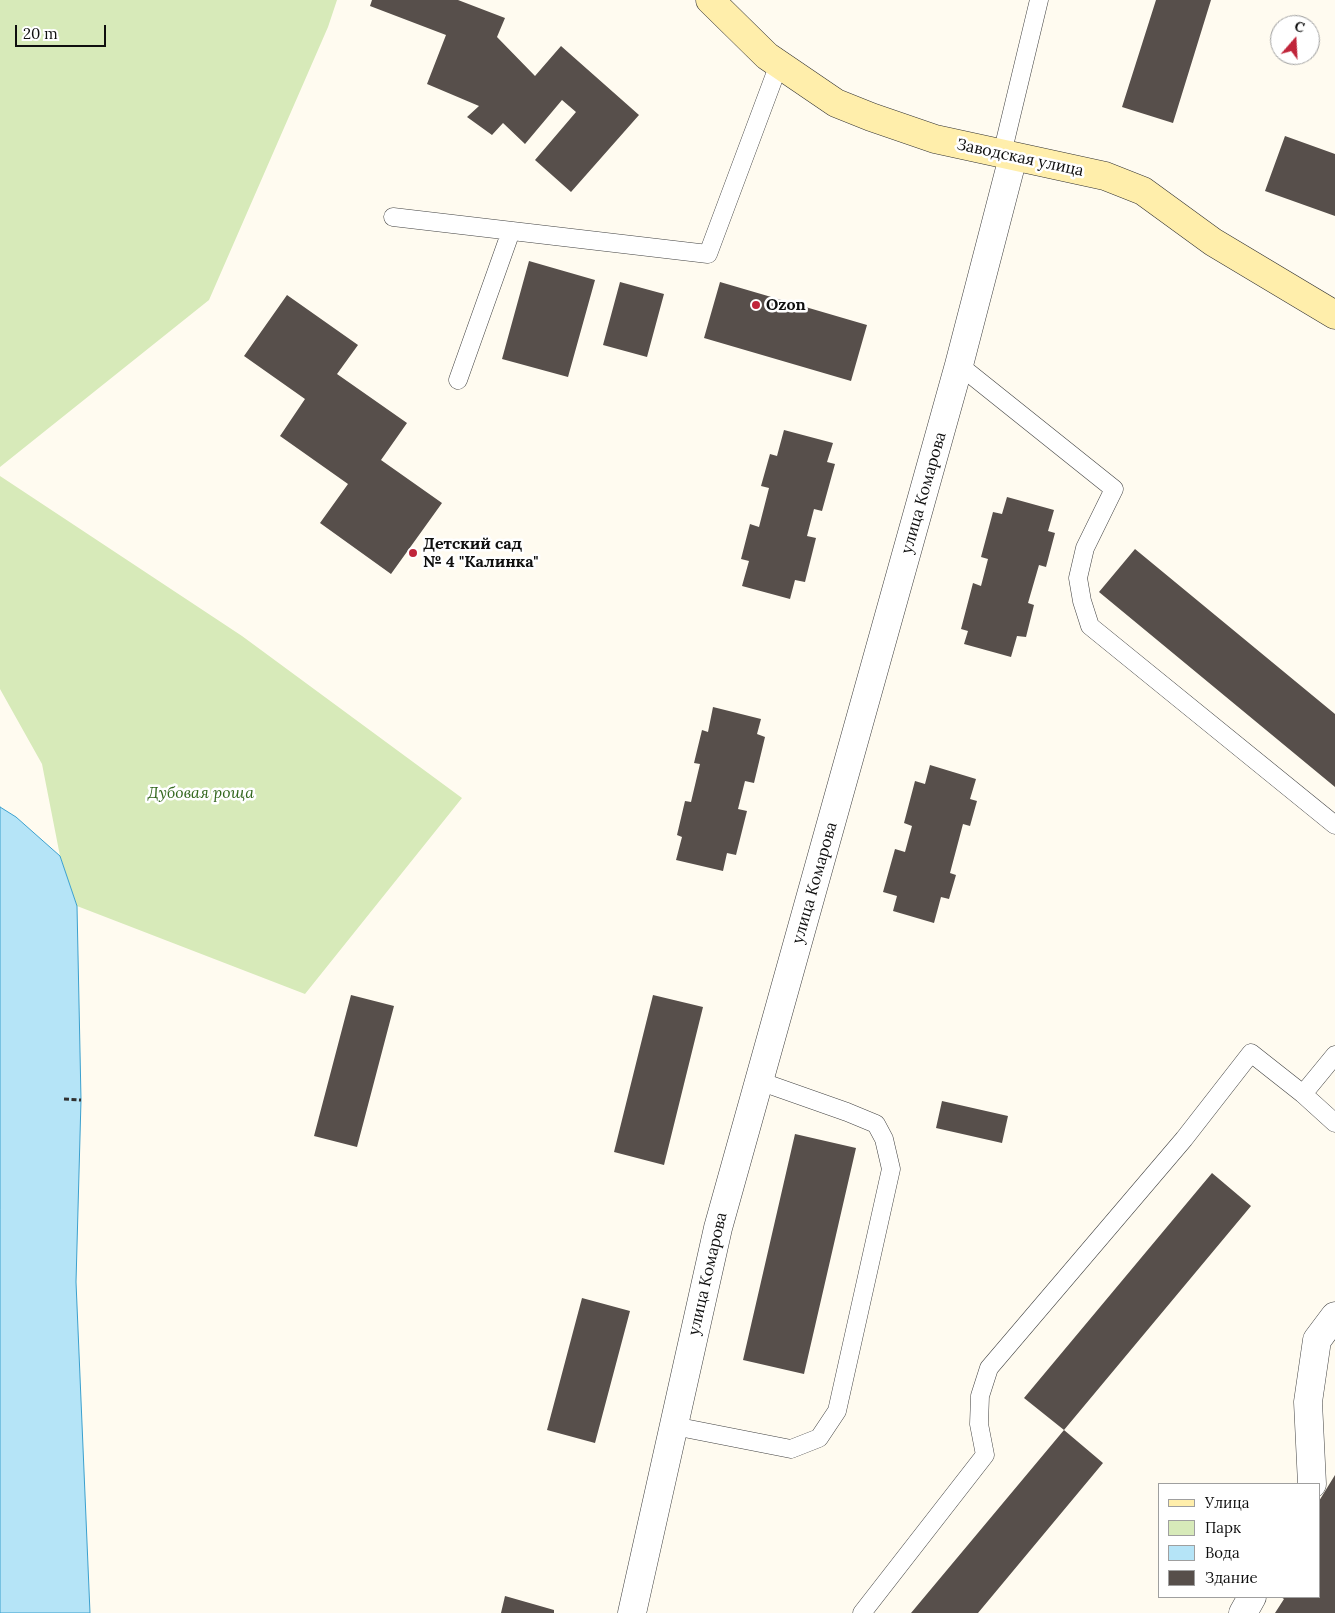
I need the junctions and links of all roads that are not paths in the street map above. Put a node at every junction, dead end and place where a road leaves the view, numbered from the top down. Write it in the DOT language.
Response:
graph roads {
  1 [pos="1039,0"];
  2 [pos="720,4"];
  3 [pos="779,64"];
  4 [pos="1008,156"];
  5 [pos="393,217"];
  6 [pos="511,231"];
  7 [pos="1335,315"];
  8 [pos="959,365"];
  9 [pos="458,380"];
  10 [pos="1335,825"];
  11 [pos="1335,1056"];
  12 [pos="759,1081"];
  13 [pos="1303,1094"];
  14 [pos="1335,1123"];
  15 [pos="1335,1316"];
  16 [pos="674,1426"];
  17 [pos="1312,1483"];
  18 [pos="1251,1598"];
  19 [pos="632,1613"];
  20 [pos="862,1613"];
  21 [pos="1243,1613"];
  1 -- 4 [label="lane"];
  2 -- 3 [label="main road, Заводская улица"];
  3 -- 4 [label="main road, Заводская улица"];
  3 -- 6 [label="lane"];
  4 -- 7 [label="main road, Заводская улица"];
  4 -- 8 [label="street, улица Комарова"];
  5 -- 6 [label="lane"];
  6 -- 9 [label="lane"];
  8 -- 10 [label="lane"];
  8 -- 12 [label="street, улица Комарова"];
  11 -- 13 [label="lane"];
  12 -- 16 [label="street, улица Комарова"];
  12 -- 16 [label="lane"];
  13 -- 14 [label="lane"];
  13 -- 20 [label="lane"];
  15 -- 17 [label="street"];
  16 -- 19 [label="street, улица Комарова"];
  18 -- 21 [label="street"];
}
